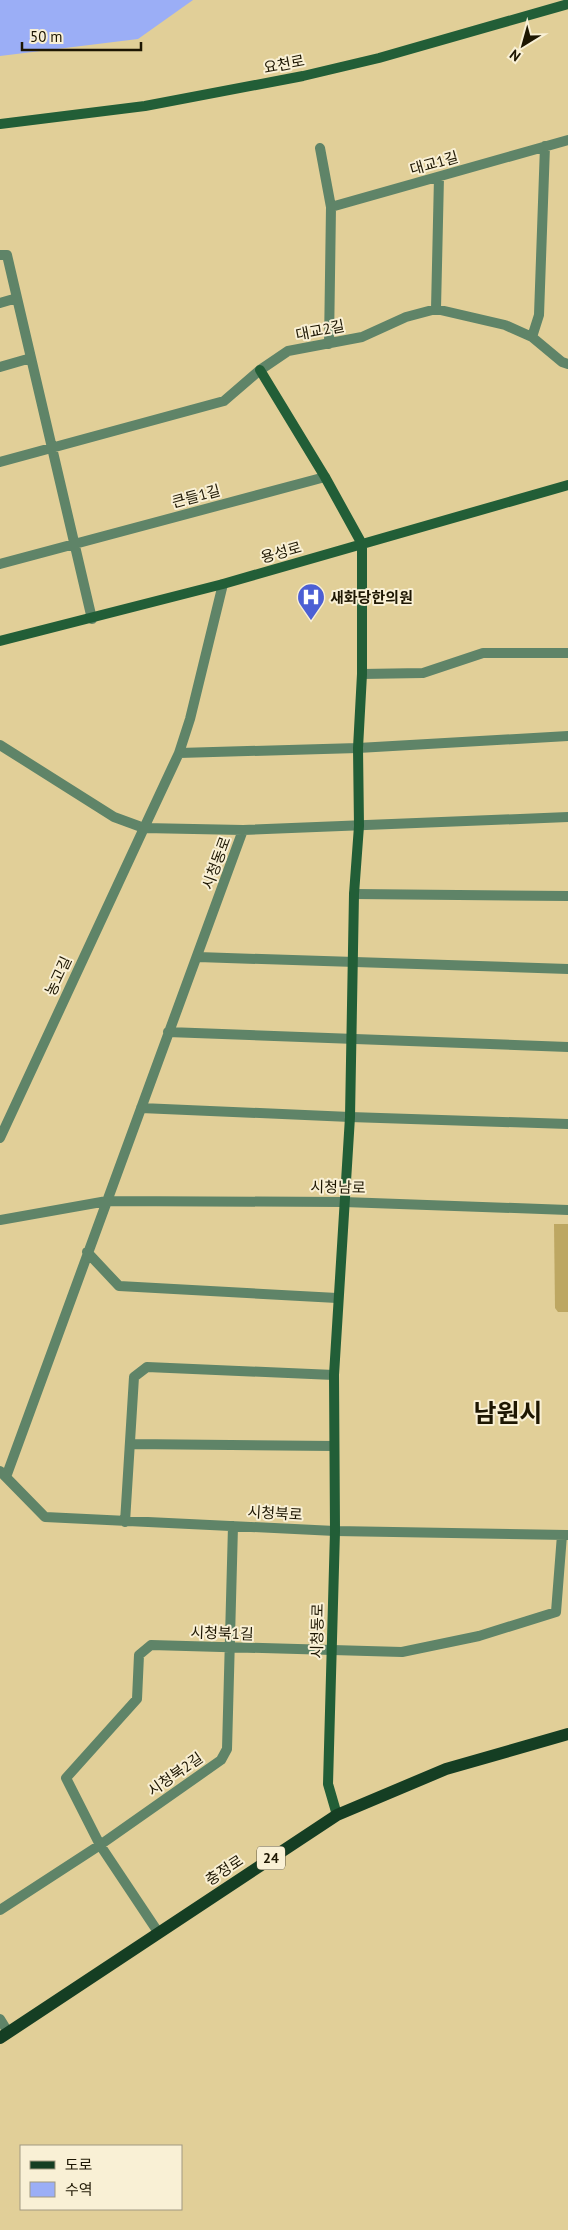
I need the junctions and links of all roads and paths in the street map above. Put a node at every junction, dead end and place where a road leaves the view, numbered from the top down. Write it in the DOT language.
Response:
graph roads {
  1 [pos="568,4"];
  2 [pos="0,124"];
  3 [pos="568,140"];
  4 [pos="545,146"];
  5 [pos="320,148"];
  6 [pos="439,177"];
  7 [pos="331,207"];
  8 [pos="4,255"];
  9 [pos="17,298"];
  10 [pos="0,303"];
  11 [pos="436,310"];
  12 [pos="532,337"];
  13 [pos="329,344"];
  14 [pos="31,358"];
  15 [pos="568,364"];
  16 [pos="0,367"];
  17 [pos="260,370"];
  18 [pos="52,448"];
  19 [pos="0,462"];
  20 [pos="325,476"];
  21 [pos="568,485"];
  22 [pos="75,544"];
  23 [pos="362,544"];
  24 [pos="0,564"];
  25 [pos="223,584"];
  26 [pos="92,619"];
  27 [pos="0,641"];
  28 [pos="568,654"];
  29 [pos="362,674"];
  30 [pos="568,736"];
  31 [pos="0,746"];
  32 [pos="358,748"];
  33 [pos="179,753"];
  34 [pos="568,817"];
  35 [pos="358,826"];
  36 [pos="144,828"];
  37 [pos="243,830"];
  38 [pos="354,894"];
  39 [pos="568,896"];
  40 [pos="198,957"];
  41 [pos="353,962"];
  42 [pos="568,969"];
  43 [pos="168,1032"];
  44 [pos="351,1041"];
  45 [pos="568,1048"];
  46 [pos="141,1108"];
  47 [pos="350,1117"];
  48 [pos="568,1124"];
  49 [pos="0,1138"];
  50 [pos="107,1201"];
  51 [pos="344,1202"];
  52 [pos="568,1210"];
  53 [pos="0,1220"];
  54 [pos="87,1252"];
  55 [pos="338,1298"];
  56 [pos="334,1375"];
  57 [pos="130,1444"];
  58 [pos="334,1446"];
  59 [pos="3,1474"];
  60 [pos="125,1522"];
  61 [pos="233,1526"];
  62 [pos="335,1531"];
  63 [pos="565,1535"];
  64 [pos="229,1649"];
  65 [pos="332,1649"];
  66 [pos="568,1734"];
  67 [pos="337,1814"];
  68 [pos="100,1845"];
  69 [pos="0,1910"];
  70 [pos="158,1932"];
  71 [pos="0,2019"];
  72 [pos="4,2035"];
  1 -- 2 [label="street, 요천로"];
  3 -- 4 [label="street, 대교1길"];
  4 -- 6 [label="street, 대교1길"];
  4 -- 12 [label="street"];
  5 -- 7 [label="street"];
  6 -- 7 [label="street, 대교1길"];
  6 -- 11 [label="street"];
  7 -- 13 [label="street"];
  8 -- 9 [label="street"];
  9 -- 10 [label="street"];
  9 -- 14 [label="street"];
  11 -- 12 [label="street, 대교2길"];
  11 -- 13 [label="street, 대교2길"];
  12 -- 15 [label="street, 대교2길"];
  13 -- 17 [label="street, 대교2길"];
  14 -- 16 [label="street"];
  14 -- 18 [label="street"];
  17 -- 18 [label="street, 대교2길"];
  17 -- 20 [label="street"];
  18 -- 19 [label="street"];
  18 -- 22 [label="street"];
  20 -- 22 [label="street, 큰들1길"];
  20 -- 23 [label="street"];
  21 -- 23 [label="street, 용성로"];
  22 -- 24 [label="street, 큰들1길"];
  22 -- 26 [label="street"];
  23 -- 25 [label="street, 용성로"];
  23 -- 29 [label="street, 시청동로"];
  25 -- 26 [label="street, 용성로"];
  25 -- 33 [label="street, 농고길"];
  26 -- 27 [label="street, 용성로"];
  28 -- 29 [label="street"];
  29 -- 32 [label="street, 시청동로"];
  30 -- 32 [label="street"];
  31 -- 36 [label="street"];
  32 -- 33 [label="street"];
  32 -- 35 [label="street, 시청동로"];
  33 -- 36 [label="street, 농고길"];
  34 -- 35 [label="street, 시청동로"];
  35 -- 37 [label="street, 시청동로"];
  35 -- 38 [label="street, 시청동로"];
  36 -- 37 [label="street"];
  36 -- 49 [label="street, 농고길"];
  37 -- 40 [label="street, 시청동로"];
  38 -- 39 [label="street"];
  38 -- 41 [label="street, 시청동로"];
  40 -- 41 [label="street"];
  40 -- 43 [label="street, 시청동로"];
  41 -- 42 [label="street"];
  41 -- 44 [label="street, 시청동로"];
  43 -- 44 [label="street"];
  43 -- 46 [label="street, 시청동로"];
  44 -- 45 [label="street"];
  44 -- 47 [label="street, 시청동로"];
  46 -- 47 [label="street"];
  46 -- 50 [label="street, 시청동로"];
  47 -- 48 [label="street"];
  47 -- 51 [label="street, 시청동로"];
  50 -- 51 [label="street, 시청남로"];
  50 -- 53 [label="street, 시청남로"];
  50 -- 54 [label="street"];
  51 -- 52 [label="street, 시청남로"];
  51 -- 55 [label="street, 시청동로"];
  54 -- 55 [label="street"];
  54 -- 59 [label="street"];
  55 -- 56 [label="street, 시청동로"];
  56 -- 57 [label="street"];
  56 -- 58 [label="street, 시청동로"];
  57 -- 58 [label="street"];
  57 -- 60 [label="street"];
  58 -- 62 [label="street, 시청동로"];
  59 -- 60 [label="street, 시청북로"];
  60 -- 61 [label="street, 시청북로"];
  61 -- 62 [label="street, 시청북로"];
  61 -- 64 [label="street, 시청북2길"];
  62 -- 63 [label="street, 시청북로"];
  62 -- 65 [label="street, 시청동로"];
  63 -- 65 [label="street, 시청북1길"];
  64 -- 65 [label="street, 시청북1길"];
  64 -- 68 [label="street, 시청북2길"];
  64 -- 68 [label="street, 시청북1길"];
  65 -- 67 [label="street, 시청동로"];
  66 -- 67 [label="main road, 충정로 / 24"];
  67 -- 70 [label="main road, 충정로 / 24"];
  68 -- 69 [label="street, 시청북2길"];
  68 -- 70 [label="street, 시청북1길"];
  70 -- 72 [label="main road, 충정로 / 24"];
  71 -- 72 [label="street"];
}
